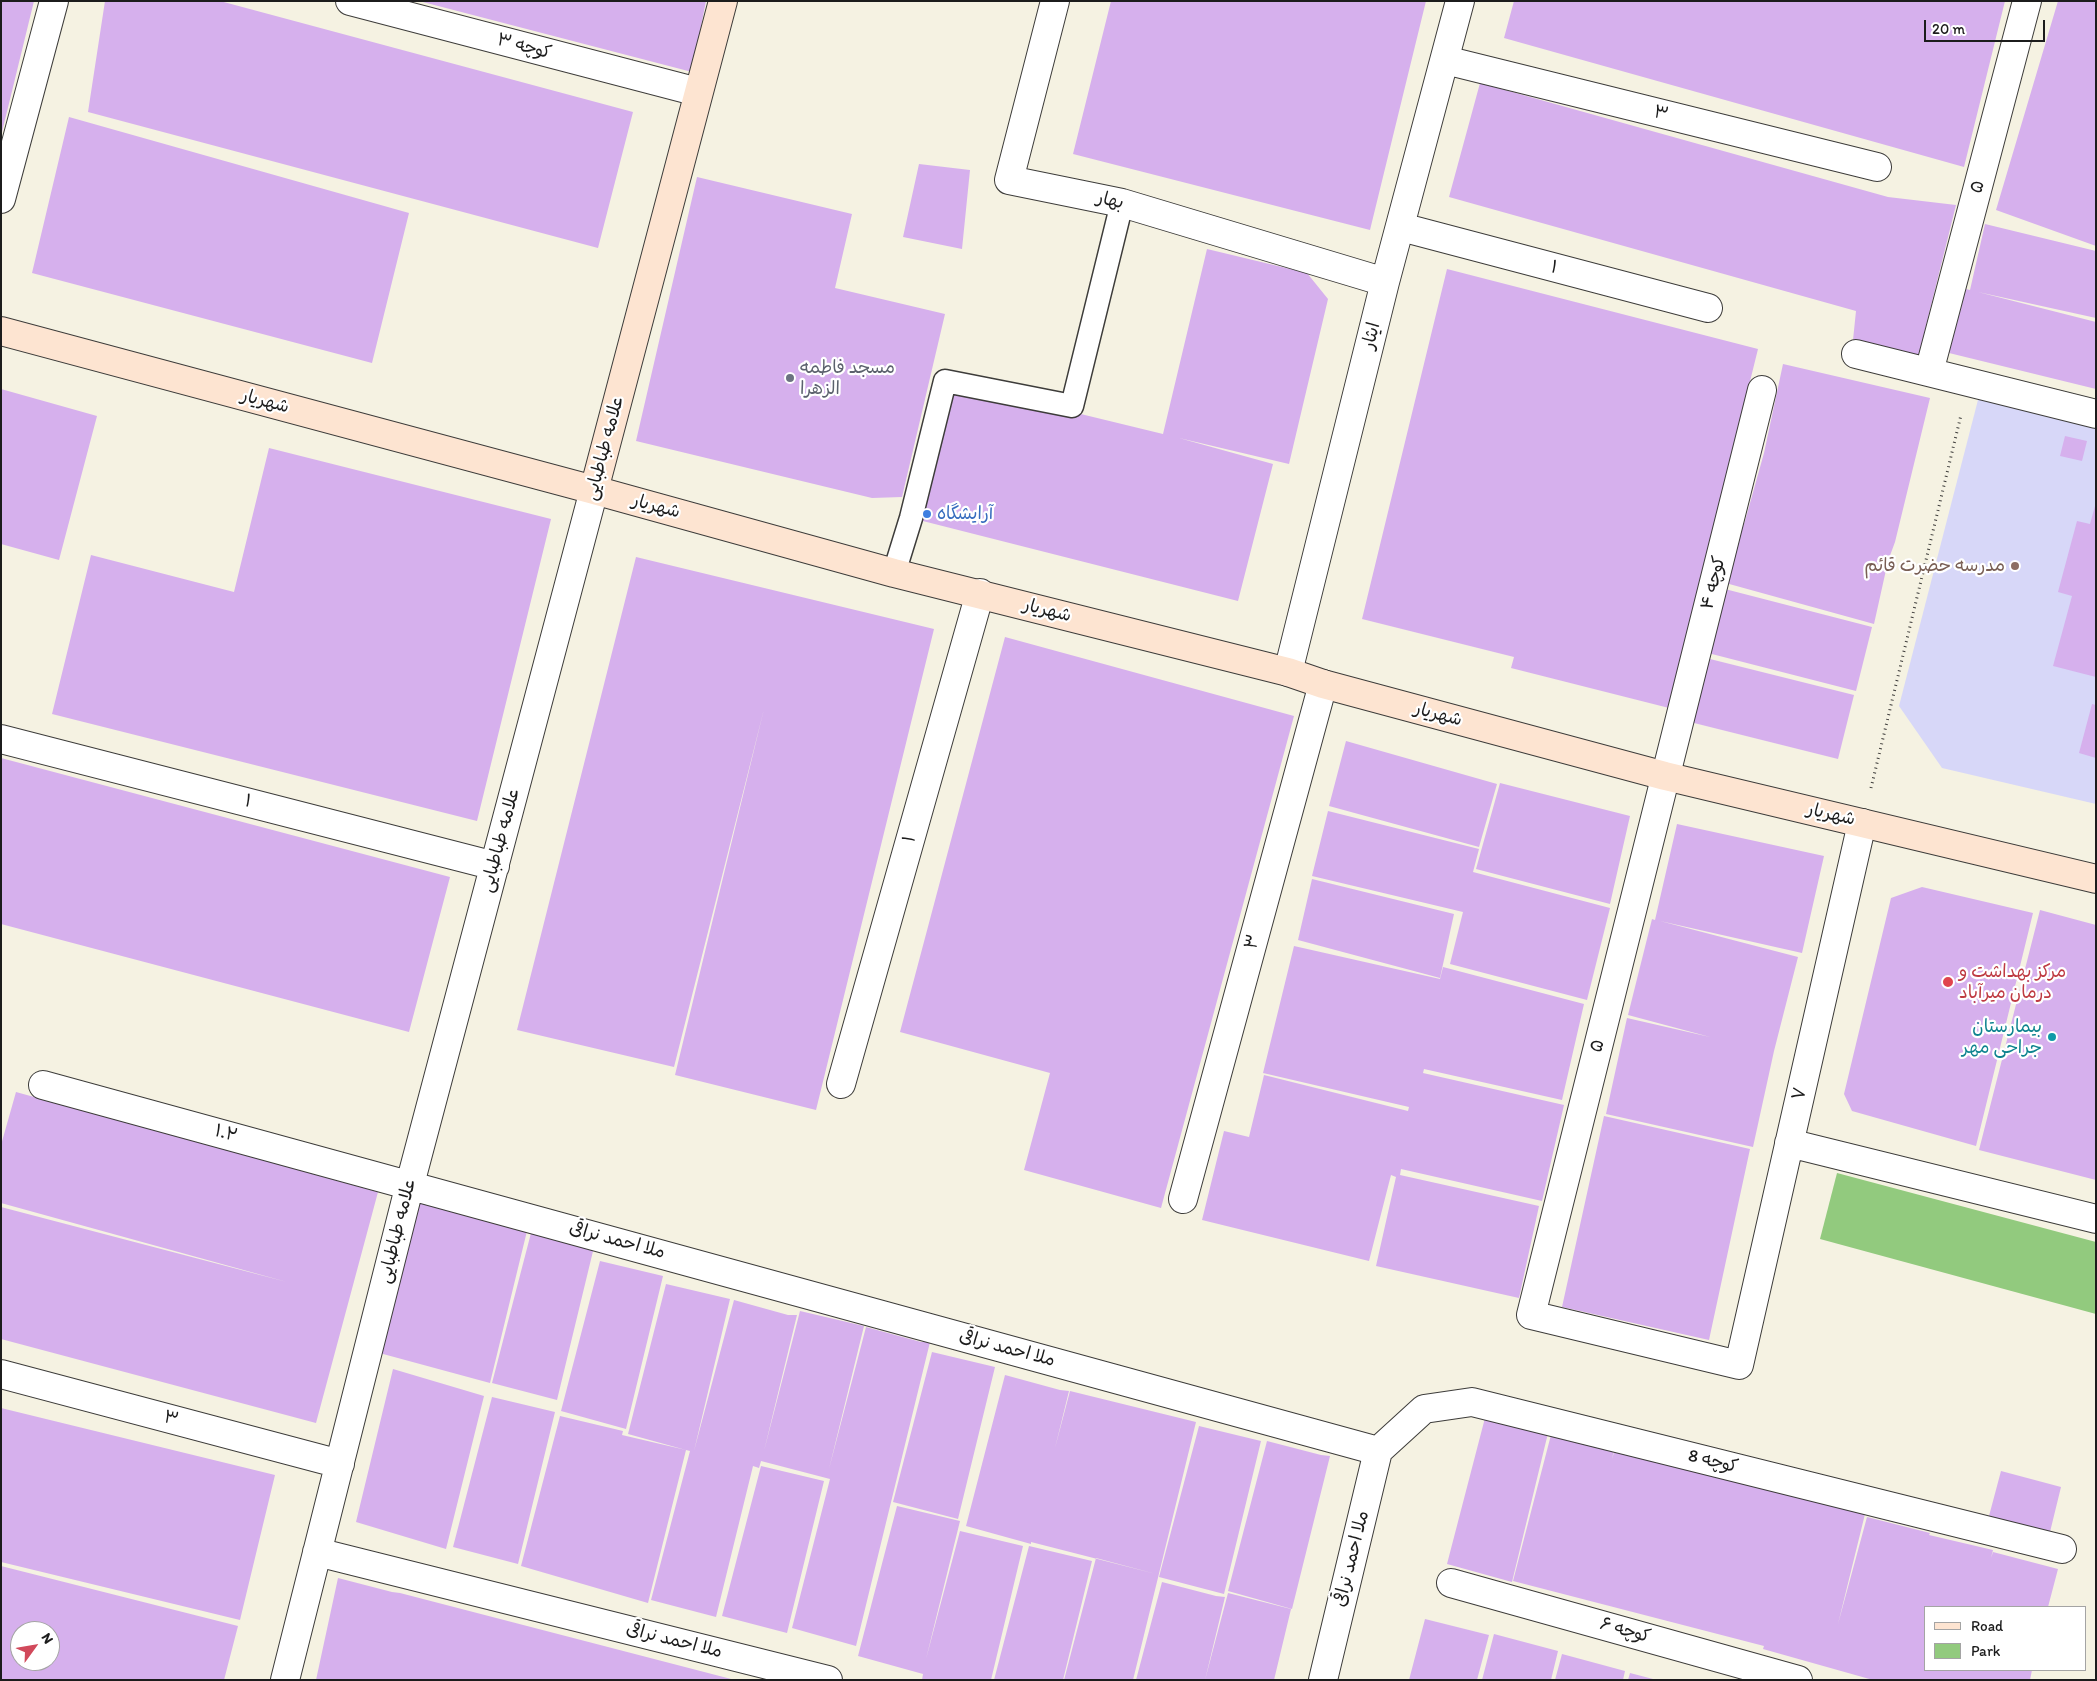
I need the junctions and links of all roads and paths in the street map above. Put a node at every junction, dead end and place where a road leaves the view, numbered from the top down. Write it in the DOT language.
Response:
graph roads {
  1 [pos="54,1"];
  2 [pos="350,1"];
  3 [pos="723,1"];
  4 [pos="1055,1"];
  5 [pos="1460,1"];
  6 [pos="2027,1"];
  7 [pos="1445,60"];
  8 [pos="698,92"];
  9 [pos="1878,167"];
  10 [pos="1,199"];
  11 [pos="1122,203"];
  12 [pos="1400,228"];
  13 [pos="1385,282"];
  14 [pos="1708,308"];
  15 [pos="1,331"];
  16 [pos="1856,354"];
  17 [pos="1929,372"];
  18 [pos="1969,382"];
  19 [pos="1762,390"];
  20 [pos="2096,414"];
  21 [pos="594,490"];
  22 [pos="894,573"];
  23 [pos="980,593"];
  24 [pos="1288,672"];
  25 [pos="1323,684"];
  26 [pos="1,739"];
  27 [pos="1665,776"];
  28 [pos="1862,823"];
  29 [pos="495,866"];
  30 [pos="2096,879"];
  31 [pos="43,1084"];
  32 [pos="841,1084"];
  33 [pos="1789,1143"];
  34 [pos="410,1184"];
  35 [pos="1183,1200"];
  36 [pos="2096,1219"];
  37 [pos="1739,1365"];
  38 [pos="1,1374"];
  39 [pos="1378,1452"];
  40 [pos="340,1464"];
  41 [pos="2062,1549"];
  42 [pos="317,1552"];
  43 [pos="1451,1583"];
  44 [pos="284,1680"];
  45 [pos="828,1680"];
  46 [pos="1323,1680"];
  47 [pos="1798,1680"];
  1 -- 10 [label="street"];
  2 -- 8 [label="street, کوچه ۳"];
  3 -- 8 [label="main road, علامه طباطبایی"];
  4 -- 11 [label="street, بهار"];
  5 -- 7 [label="street, ایثار"];
  6 -- 17 [label="street, ۵"];
  7 -- 9 [label="street, ۳"];
  7 -- 12 [label="street, ایثار"];
  8 -- 21 [label="main road, علامه طباطبایی"];
  11 -- 13 [label="street, بهار"];
  11 -- 22 [label="lane"];
  12 -- 13 [label="street, ایثار"];
  12 -- 14 [label="street, ۱"];
  13 -- 24 [label="street, ایثار"];
  15 -- 21 [label="main road, شهریار"];
  16 -- 17 [label="street"];
  17 -- 18 [label="street"];
  18 -- 20 [label="street"];
  18 -- 28 [label="path"];
  19 -- 27 [label="street, کوچه ۴"];
  21 -- 22 [label="main road, شهریار"];
  21 -- 29 [label="street, علامه طباطبایی"];
  22 -- 23 [label="main road, شهریار"];
  23 -- 24 [label="main road, شهریار"];
  23 -- 32 [label="street, ۱"];
  24 -- 25 [label="main road, شهریار"];
  25 -- 27 [label="main road, شهریار"];
  25 -- 35 [label="street, ۳"];
  26 -- 29 [label="street, ۱"];
  27 -- 28 [label="main road, شهریار"];
  27 -- 37 [label="street, ۵"];
  28 -- 30 [label="main road, شهریار"];
  28 -- 33 [label="street, ۷"];
  29 -- 34 [label="street, علامه طباطبایی"];
  31 -- 34 [label="street, ۱.۲"];
  33 -- 36 [label="street"];
  33 -- 37 [label="street, ۷"];
  34 -- 39 [label="street, ملا احمد نراقی"];
  34 -- 40 [label="street, علامه طباطبایی"];
  38 -- 40 [label="street, ۳"];
  39 -- 41 [label="street, کوچه 8"];
  39 -- 46 [label="street, ملا احمد نراقی"];
  40 -- 42 [label="street, علامه طباطبایی"];
  42 -- 44 [label="street, علامه طباطبایی"];
  42 -- 45 [label="street, ملا احمد نراقی"];
  43 -- 47 [label="street, کوچه ۶"];
}
